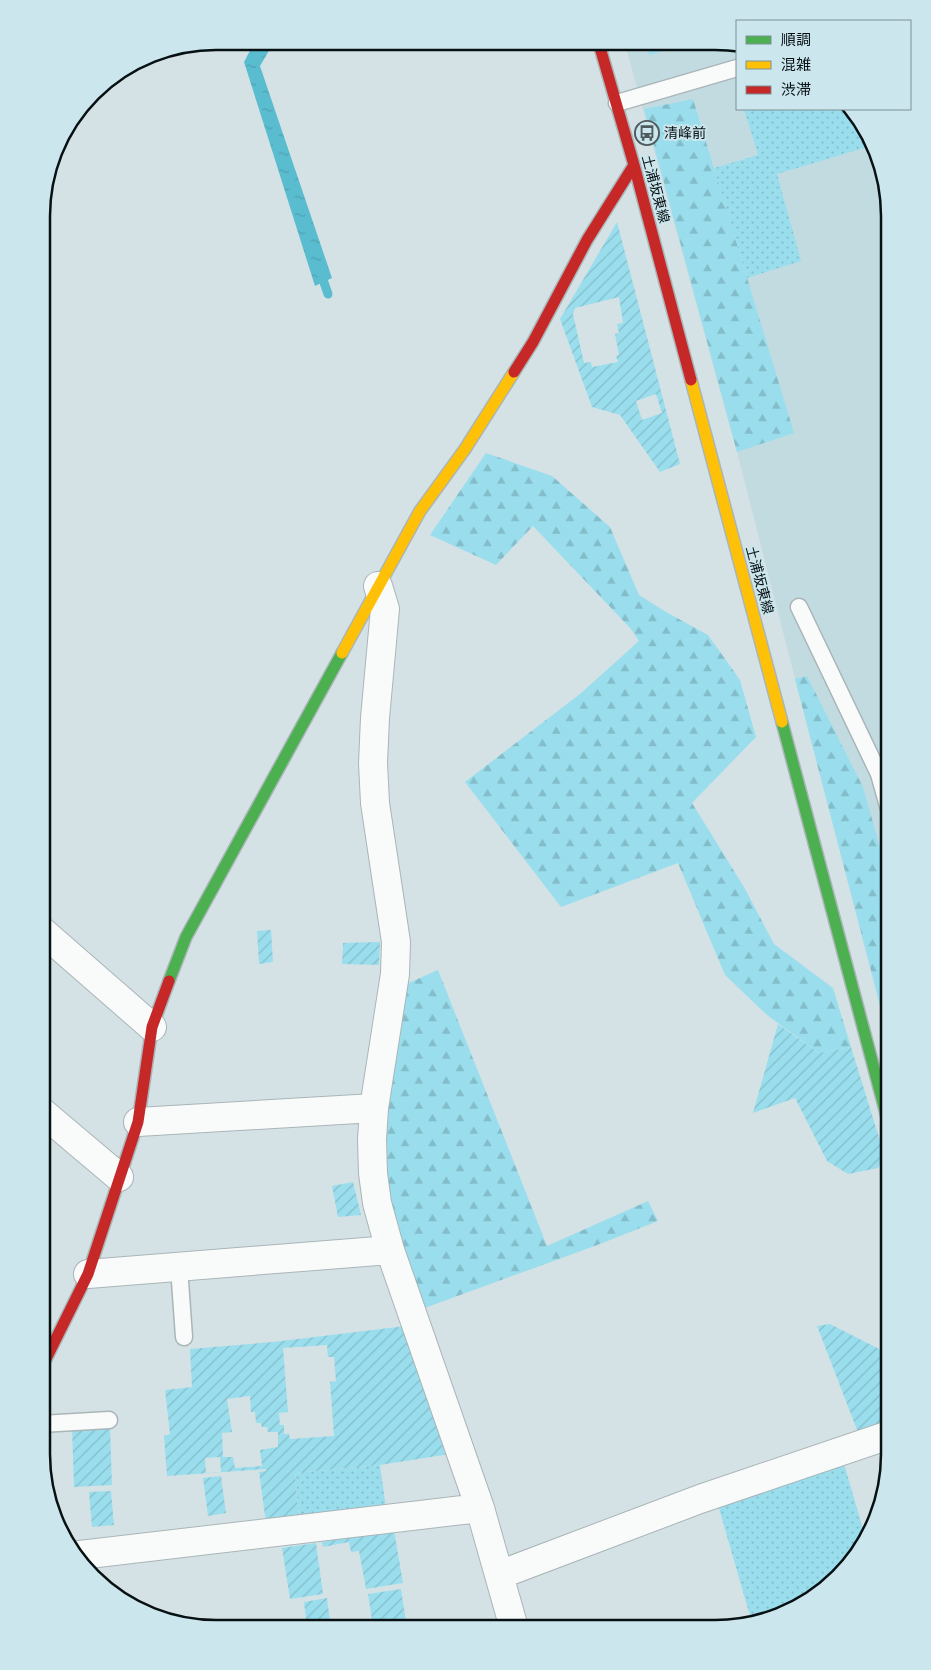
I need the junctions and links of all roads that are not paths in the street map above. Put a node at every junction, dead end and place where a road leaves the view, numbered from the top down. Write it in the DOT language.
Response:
graph roads {
  1 [pos="602,50"];
  2 [pos="736,68"];
  3 [pos="616,103"];
  4 [pos="634,165"];
  5 [pos="378,586"];
  6 [pos="799,607"];
  7 [pos="881,781"];
  8 [pos="50,938"];
  9 [pos="152,1027"];
  10 [pos="881,1091"];
  11 [pos="374,1108"];
  12 [pos="50,1119"];
  13 [pos="138,1122"];
  14 [pos="119,1177"];
  15 [pos="390,1250"];
  16 [pos="179,1267"];
  17 [pos="88,1274"];
  18 [pos="184,1336"];
  19 [pos="50,1351"];
  20 [pos="109,1420"];
  21 [pos="50,1423"];
  22 [pos="881,1438"];
  23 [pos="480,1508"];
  24 [pos="84,1554"];
  25 [pos="499,1575"];
  26 [pos="512,1620"];
  1 -- 3 [label="street, 土浦坂東線"];
  2 -- 3 [label="lane"];
  3 -- 4 [label="street, 土浦坂東線"];
  4 -- 5 [label="street"];
  4 -- 10 [label="street, 土浦坂東線"];
  5 -- 9 [label="street"];
  5 -- 11 [label="street"];
  6 -- 7 [label="lane"];
  8 -- 9 [label="street"];
  9 -- 13 [label="street"];
  11 -- 13 [label="street"];
  11 -- 15 [label="street"];
  12 -- 14 [label="street"];
  13 -- 14 [label="street"];
  14 -- 17 [label="street"];
  15 -- 16 [label="street"];
  15 -- 23 [label="street"];
  16 -- 17 [label="street"];
  16 -- 18 [label="lane"];
  17 -- 19 [label="street"];
  20 -- 21 [label="lane"];
  22 -- 25 [label="street"];
  23 -- 24 [label="street"];
  23 -- 25 [label="street"];
  25 -- 26 [label="street"];
}
